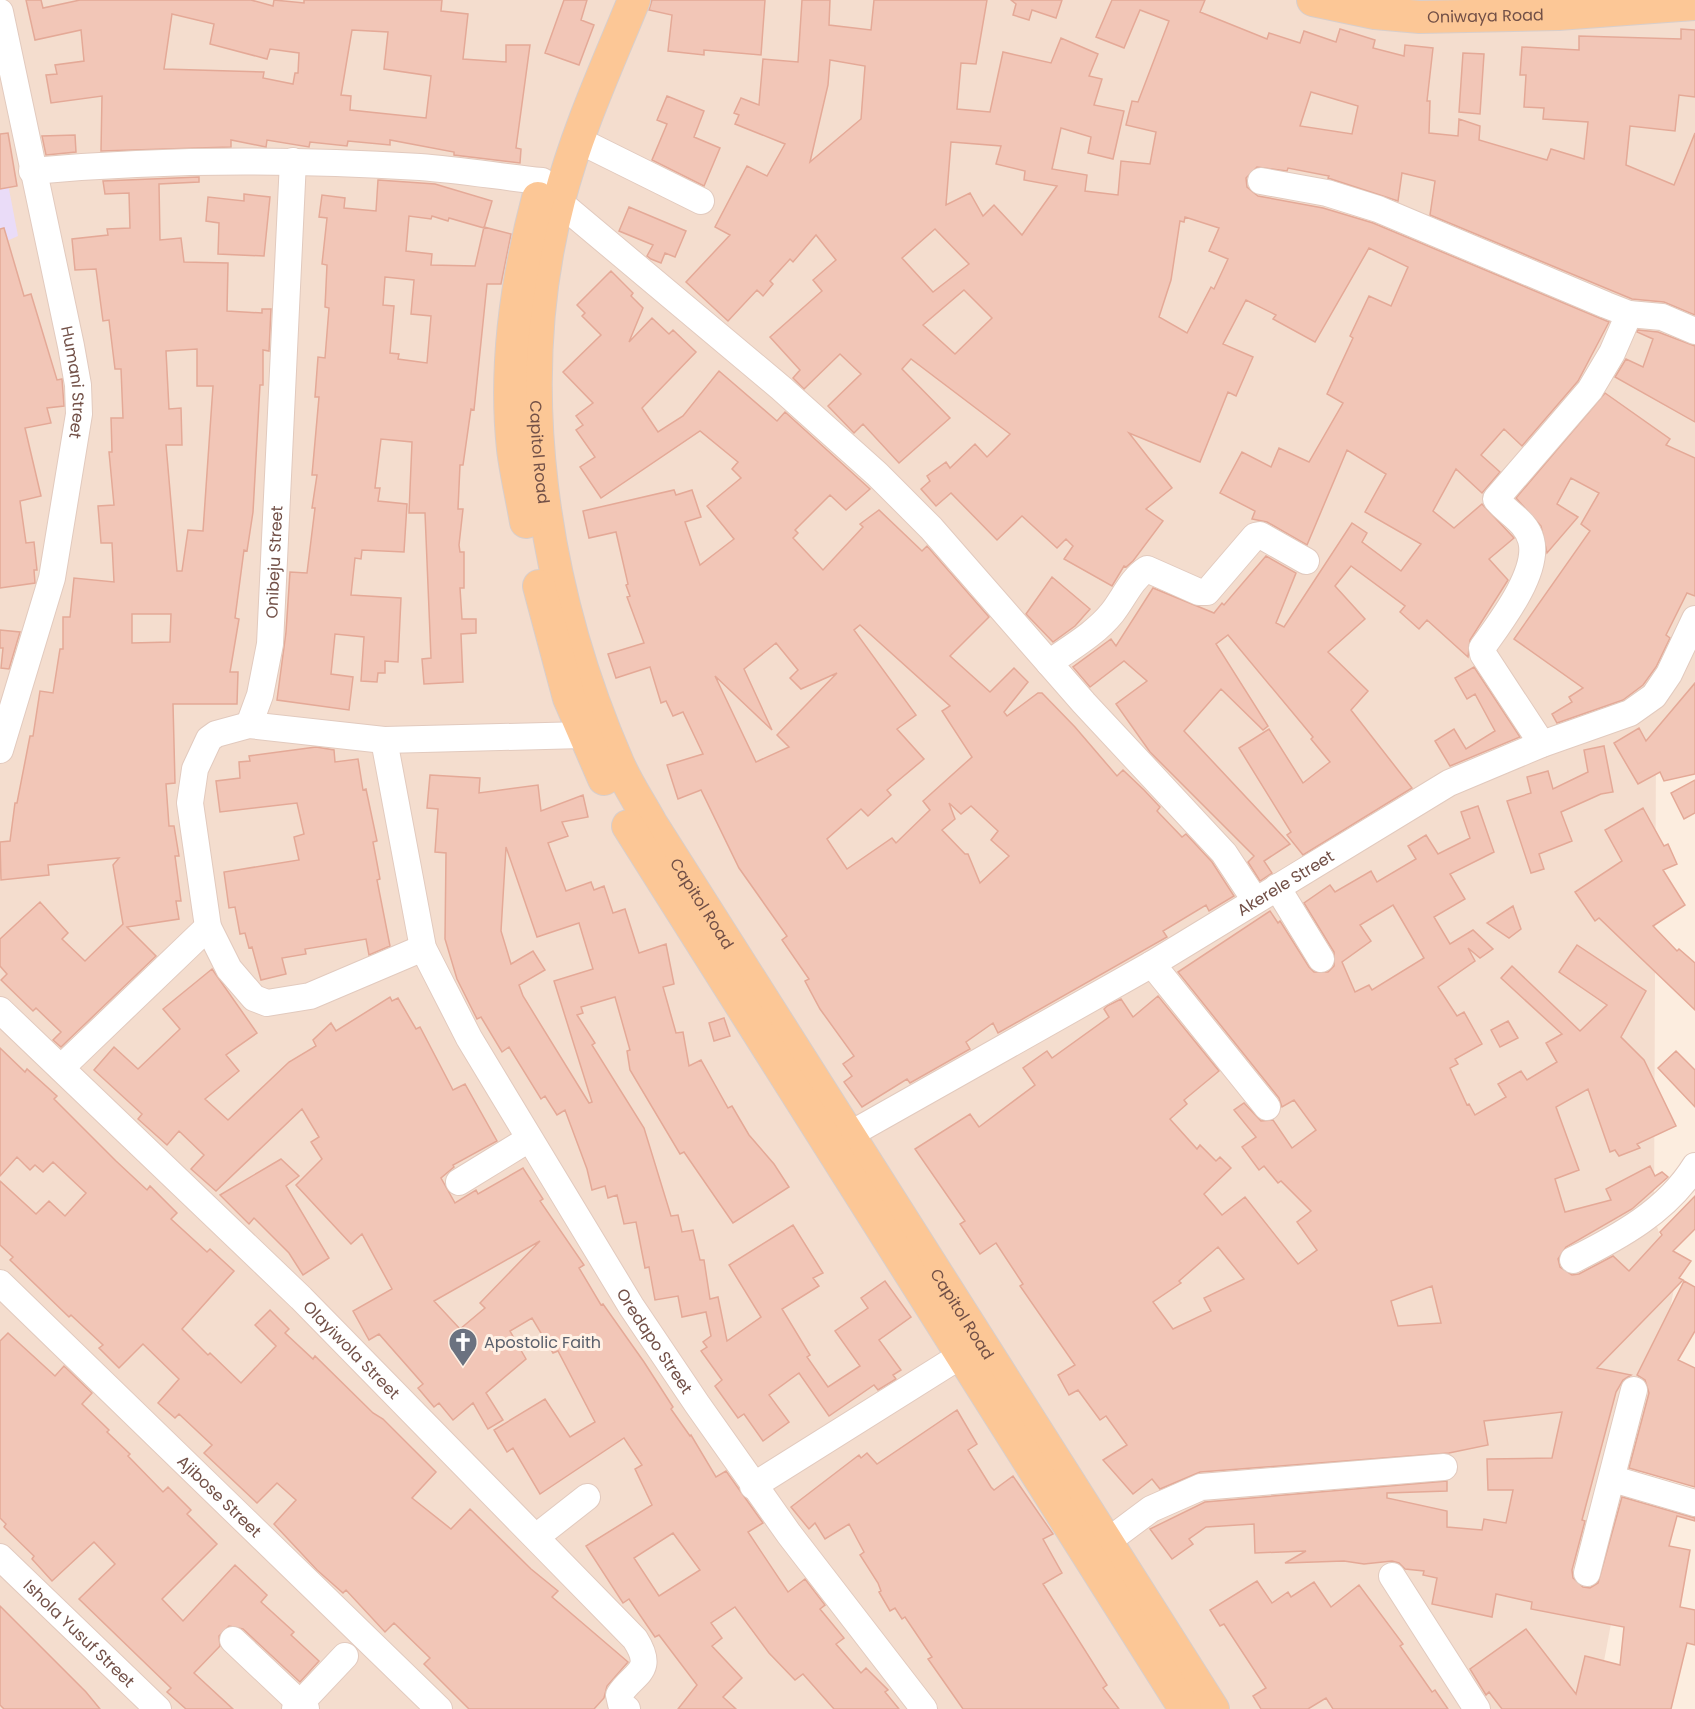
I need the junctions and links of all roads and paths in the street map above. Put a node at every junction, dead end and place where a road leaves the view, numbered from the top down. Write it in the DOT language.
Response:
graph roads {
  1 [pos="612,0"];
  2 [pos="634,0"];
  3 [pos="1313,0"];
  4 [pos="1695,4"];
  5 [pos="1375,6"];
  6 [pos="1559,7"];
  7 [pos="0,12"];
  8 [pos="578,140"];
  9 [pos="293,161"];
  10 [pos="32,171"];
  11 [pos="1261,181"];
  12 [pos="550,191"];
  13 [pos="701,201"];
  14 [pos="1629,314"];
  15 [pos="1695,331"];
  16 [pos="1306,561"];
  17 [pos="1695,619"];
  18 [pos="1049,663"];
  19 [pos="8,701"];
  20 [pos="249,725"];
  21 [pos="594,733"];
  22 [pos="384,740"];
  23 [pos="1542,744"];
  24 [pos="0,750"];
  25 [pos="1277,888"];
  26 [pos="1255,900"];
  27 [pos="208,927"];
  28 [pos="423,948"];
  29 [pos="1321,959"];
  30 [pos="1152,964"];
  31 [pos="0,1010"];
  32 [pos="61,1068"];
  33 [pos="1267,1107"];
  34 [pos="849,1135"];
  35 [pos="529,1139"];
  36 [pos="1695,1167"];
  37 [pos="459,1182"];
  38 [pos="1573,1260"];
  39 [pos="0,1283"];
  40 [pos="972,1348"];
  41 [pos="1634,1390"];
  42 [pos="1444,1467"];
  43 [pos="1612,1479"];
  44 [pos="753,1486"];
  45 [pos="587,1497"];
  46 [pos="1695,1503"];
  47 [pos="536,1538"];
  48 [pos="1108,1541"];
  49 [pos="0,1557"];
  50 [pos="1587,1573"];
  51 [pos="1392,1576"];
  52 [pos="232,1640"];
  53 [pos="345,1656"];
  54 [pos="300,1707"];
  55 [pos="158,1709"];
  56 [pos="440,1709"];
  57 [pos="627,1709"];
  58 [pos="924,1709"];
  59 [pos="1185,1709"];
  60 [pos="1213,1709"];
  61 [pos="1477,1709"];
  1 -- 12 [label="main road, Capitol Road"];
  2 -- 8 [label="main road, Capitol Road"];
  3 -- 5 [label="main road, Oniwaya Road"];
  4 -- 6 [label="main road, Oniwaya Road"];
  5 -- 6 [label="main road, Oniwaya Road"];
  7 -- 10 [label="street, Humani Street"];
  8 -- 12 [label="main road, Capitol Road"];
  8 -- 13 [label="street"];
  9 -- 10 [label="street"];
  9 -- 12 [label="street"];
  9 -- 20 [label="street, Onibeju Street"];
  10 -- 19 [label="street, Humani Street"];
  11 -- 14 [label="street"];
  12 -- 18 [label="street"];
  12 -- 21 [label="main road, Capitol Road"];
  14 -- 15 [label="street"];
  14 -- 23 [label="street"];
  16 -- 18 [label="street"];
  17 -- 23 [label="street, Akerele Street"];
  18 -- 26 [label="street"];
  19 -- 24 [label="street, Humani Street"];
  20 -- 22 [label="street"];
  20 -- 27 [label="street"];
  21 -- 22 [label="street"];
  21 -- 34 [label="main road, Capitol Road"];
  21 -- 40 [label="main road, Capitol Road"];
  22 -- 28 [label="street, Oredapo Street"];
  23 -- 25 [label="street, Akerele Street"];
  25 -- 26 [label="street, Akerele Street"];
  25 -- 29 [label="street"];
  26 -- 30 [label="street, Akerele Street"];
  27 -- 28 [label="street"];
  27 -- 32 [label="street"];
  28 -- 35 [label="street, Oredapo Street"];
  30 -- 33 [label="street"];
  30 -- 34 [label="street, Akerele Street"];
  31 -- 32 [label="street, Olayiwola Street"];
  32 -- 47 [label="street, Olayiwola Street"];
  34 -- 40 [label="main road, Capitol Road"];
  35 -- 37 [label="street"];
  35 -- 44 [label="street, Oredapo Street"];
  36 -- 38 [label="street"];
  39 -- 56 [label="street, Ajibose Street"];
  40 -- 44 [label="street"];
  40 -- 48 [label="main road, Capitol Road"];
  40 -- 59 [label="main road, Capitol Road"];
  41 -- 43 [label="street"];
  42 -- 48 [label="street"];
  43 -- 46 [label="street"];
  43 -- 50 [label="street"];
  44 -- 58 [label="street, Oredapo Street"];
  45 -- 47 [label="street"];
  47 -- 57 [label="street, Olayiwola Street"];
  48 -- 60 [label="main road, Capitol Road"];
  49 -- 55 [label="street, Ishola Yusuf Street"];
  51 -- 61 [label="street"];
  52 -- 54 [label="street"];
  53 -- 54 [label="street"];
}
